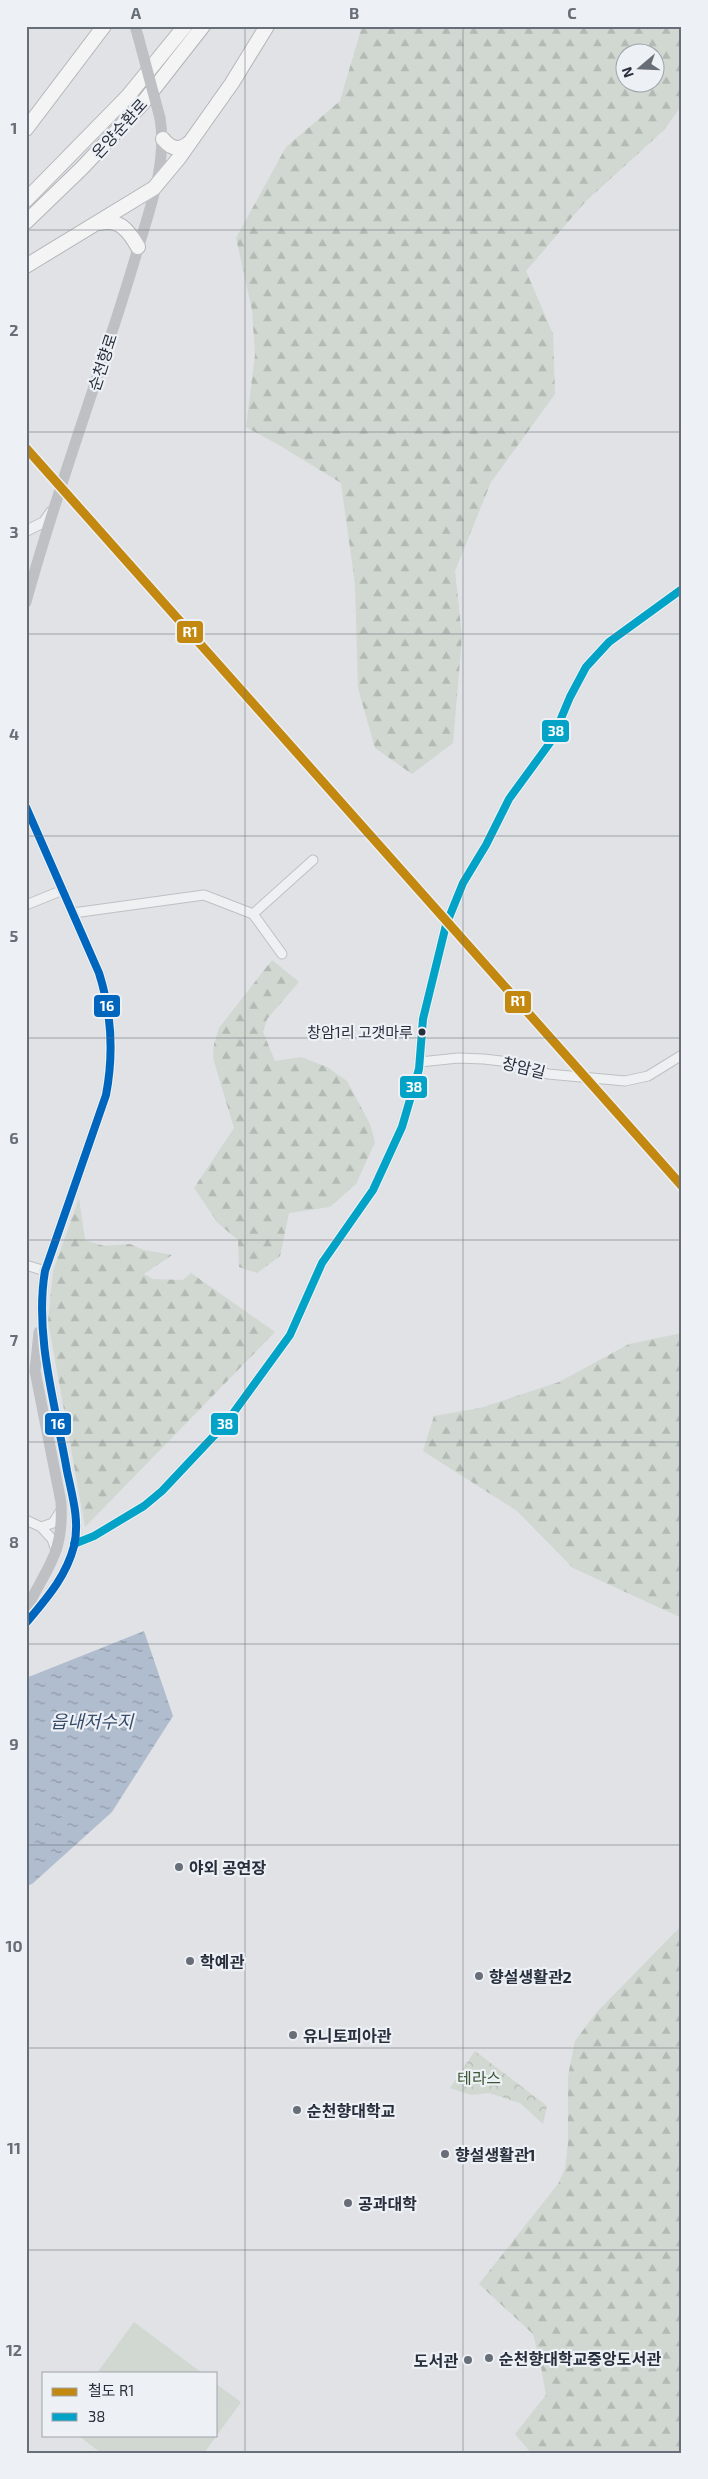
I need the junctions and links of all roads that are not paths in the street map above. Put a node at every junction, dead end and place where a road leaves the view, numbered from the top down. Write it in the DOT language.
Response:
graph roads {
  1 [pos="104,26"];
  2 [pos="185,26"];
  3 [pos="203,26"];
  4 [pos="266,26"];
  5 [pos="137,31"];
  6 [pos="26,129"];
  7 [pos="163,139"];
  8 [pos="190,142"];
  9 [pos="154,188"];
  10 [pos="26,200"];
  11 [pos="26,222"];
  12 [pos="97,224"];
  13 [pos="138,247"];
  14 [pos="26,266"];
  15 [pos="56,506"];
  16 [pos="26,531"];
  17 [pos="28,588"];
  18 [pos="682,589"];
  19 [pos="26,602"];
  20 [pos="26,807"];
  21 [pos="313,860"];
  22 [pos="63,890"];
  23 [pos="26,905"];
  24 [pos="73,913"];
  25 [pos="253,914"];
  26 [pos="282,954"];
  27 [pos="682,1055"];
  28 [pos="420,1062"];
  29 [pos="26,1265"];
  30 [pos="45,1271"];
  31 [pos="41,1312"];
  32 [pos="61,1502"];
  33 [pos="26,1520"];
  34 [pos="41,1527"];
  35 [pos="74,1544"];
  36 [pos="56,1558"];
  37 [pos="26,1610"];
  38 [pos="26,1623"];
  1 -- 6 [label="highway"];
  2 -- 10 [label="highway, 온양순환로"];
  3 -- 11 [label="highway, 온양순환로"];
  4 -- 8 [label="highway"];
  5 -- 7 [label="main road, 순천향로, bridge"];
  7 -- 8 [label="highway"];
  7 -- 9 [label="main road, 순천향로"];
  8 -- 9 [label="highway"];
  9 -- 12 [label="highway"];
  9 -- 13 [label="main road, 순천향로"];
  12 -- 13 [label="highway"];
  12 -- 14 [label="highway"];
  13 -- 15 [label="main road, 순천향로"];
  15 -- 16 [label="street"];
  15 -- 17 [label="main road, 순천향로"];
  17 -- 19 [label="main road, 순천향로"];
  18 -- 28 [label="street"];
  20 -- 22 [label="main road"];
  21 -- 25 [label="street"];
  22 -- 23 [label="street"];
  22 -- 24 [label="main road"];
  24 -- 25 [label="street"];
  24 -- 30 [label="main road"];
  25 -- 26 [label="street"];
  27 -- 28 [label="street, 창암길"];
  28 -- 35 [label="street"];
  29 -- 30 [label="street"];
  30 -- 31 [label="main road"];
  31 -- 32 [label="main road"];
  31 -- 35 [label="main road"];
  32 -- 34 [label="street"];
  32 -- 36 [label="main road"];
  33 -- 34 [label="street"];
  34 -- 36 [label="street"];
  35 -- 38 [label="main road"];
  36 -- 37 [label="main road"];
}
